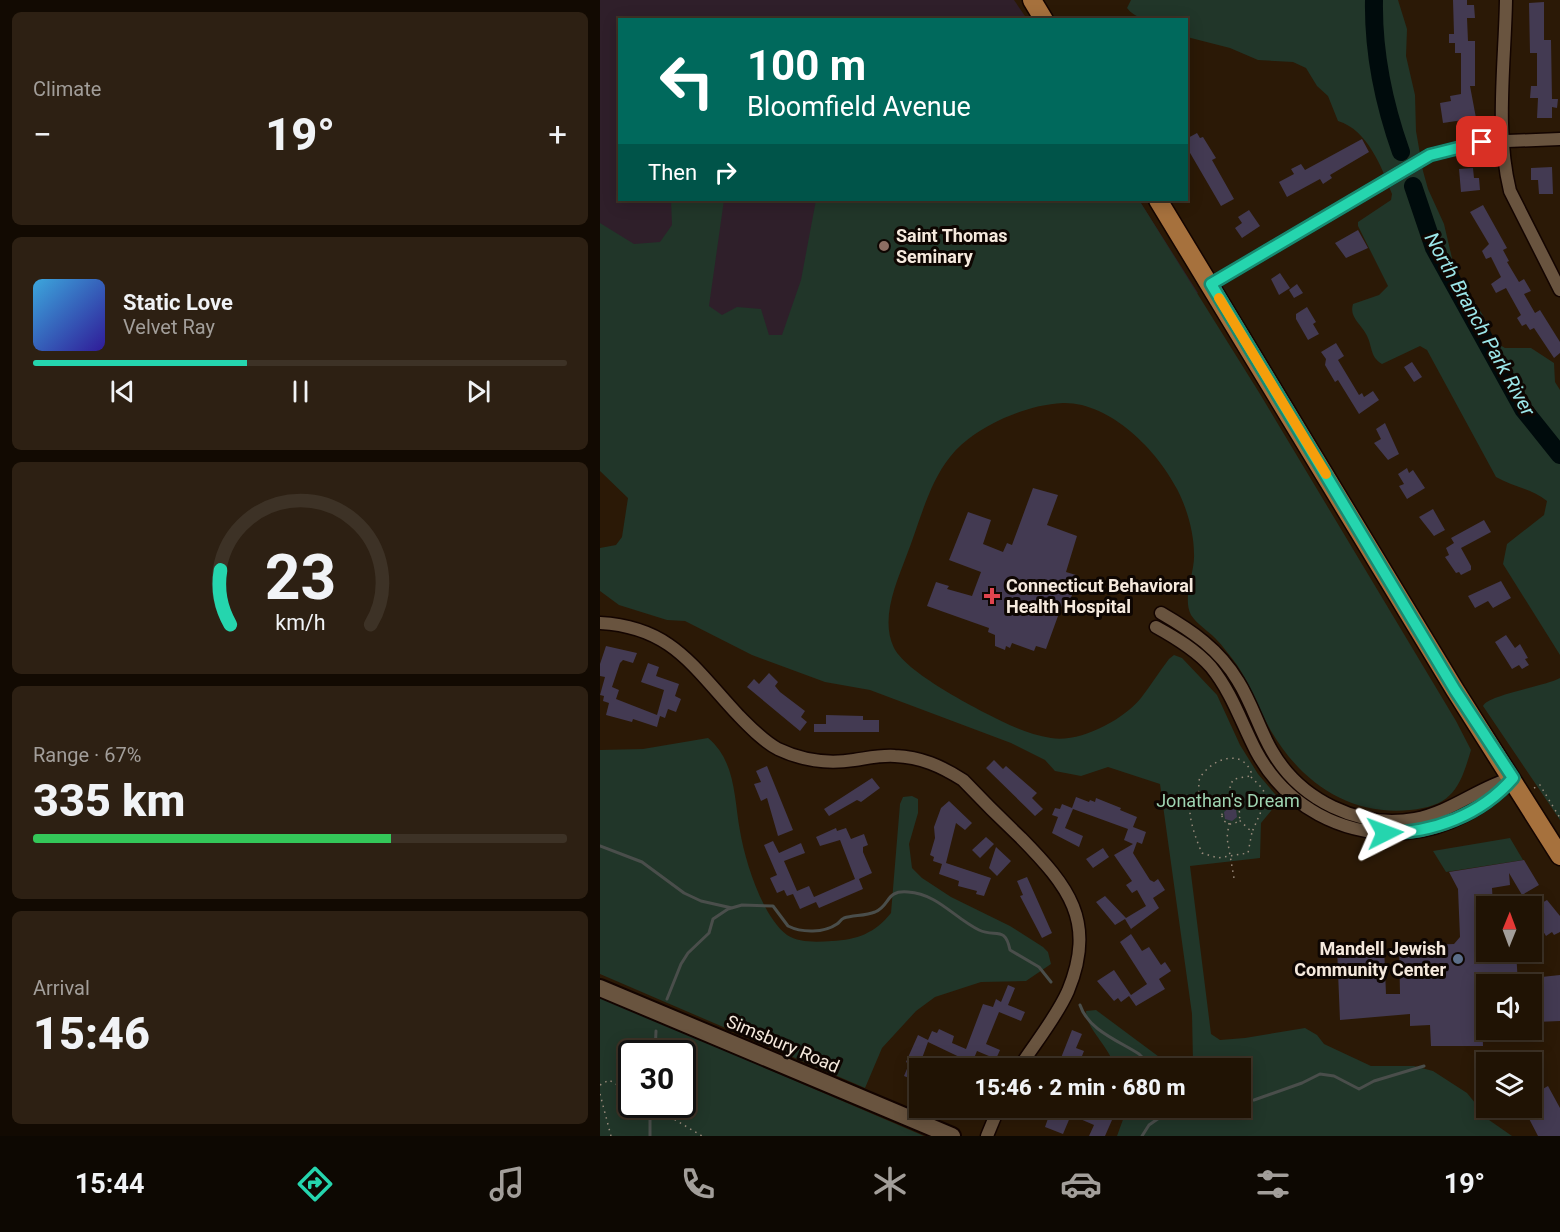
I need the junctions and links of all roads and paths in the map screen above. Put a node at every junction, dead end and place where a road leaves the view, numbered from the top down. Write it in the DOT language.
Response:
graph roads {
  1 [pos="1032,0"];
  2 [pos="1506,0"];
  3 [pos="1043,18"];
  4 [pos="1560,139"];
  5 [pos="1503,140"];
  6 [pos="1159,201"];
  7 [pos="1211,284"];
  8 [pos="1560,290"];
  9 [pos="1161,613"];
  10 [pos="600,622"];
  11 [pos="1156,627"];
  12 [pos="1245,758"];
  13 [pos="1244,762"];
  14 [pos="1250,776"];
  15 [pos="1513,778"];
  16 [pos="1522,794"];
  17 [pos="1231,806"];
  18 [pos="1560,818"];
  19 [pos="1238,819"];
  20 [pos="1229,823"];
  21 [pos="1252,832"];
  22 [pos="1560,856"];
  23 [pos="1231,857"];
  24 [pos="1234,878"];
  25 [pos="600,988"];
  26 [pos="1026,1058"];
  27 [pos="600,1084"];
  28 [pos="618,1085"];
  29 [pos="600,1094"];
  30 [pos="672,1118"];
  31 [pos="994,1118"];
  32 [pos="611,1136"];
  33 [pos="702,1136"];
  34 [pos="952,1136"];
  35 [pos="987,1136"];
  1 -- 3 [label="main road"];
  2 -- 5 [label="street"];
  4 -- 5 [label="street"];
  5 -- 7 [label="street"];
  5 -- 8 [label="street"];
  6 -- 7 [label="main road"];
  7 -- 15 [label="main road"];
  9 -- 15 [label="street"];
  10 -- 26 [label="street"];
  11 -- 15 [label="street"];
  12 -- 13 [label="path"];
  13 -- 14 [label="path"];
  13 -- 23 [label="path"];
  14 -- 17 [label="path"];
  14 -- 21 [label="path"];
  15 -- 16 [label="main road"];
  16 -- 18 [label="path"];
  16 -- 22 [label="main road"];
  17 -- 19 [label="path"];
  17 -- 20 [label="path"];
  19 -- 20 [label="path"];
  19 -- 21 [label="path"];
  20 -- 23 [label="path"];
  21 -- 23 [label="path"];
  23 -- 24 [label="path"];
  25 -- 34 [label="main road, Simsbury Road"];
  27 -- 28 [label="path"];
  29 -- 32 [label="path"];
  30 -- 33 [label="path"];
  31 -- 35 [label="street"];
}
